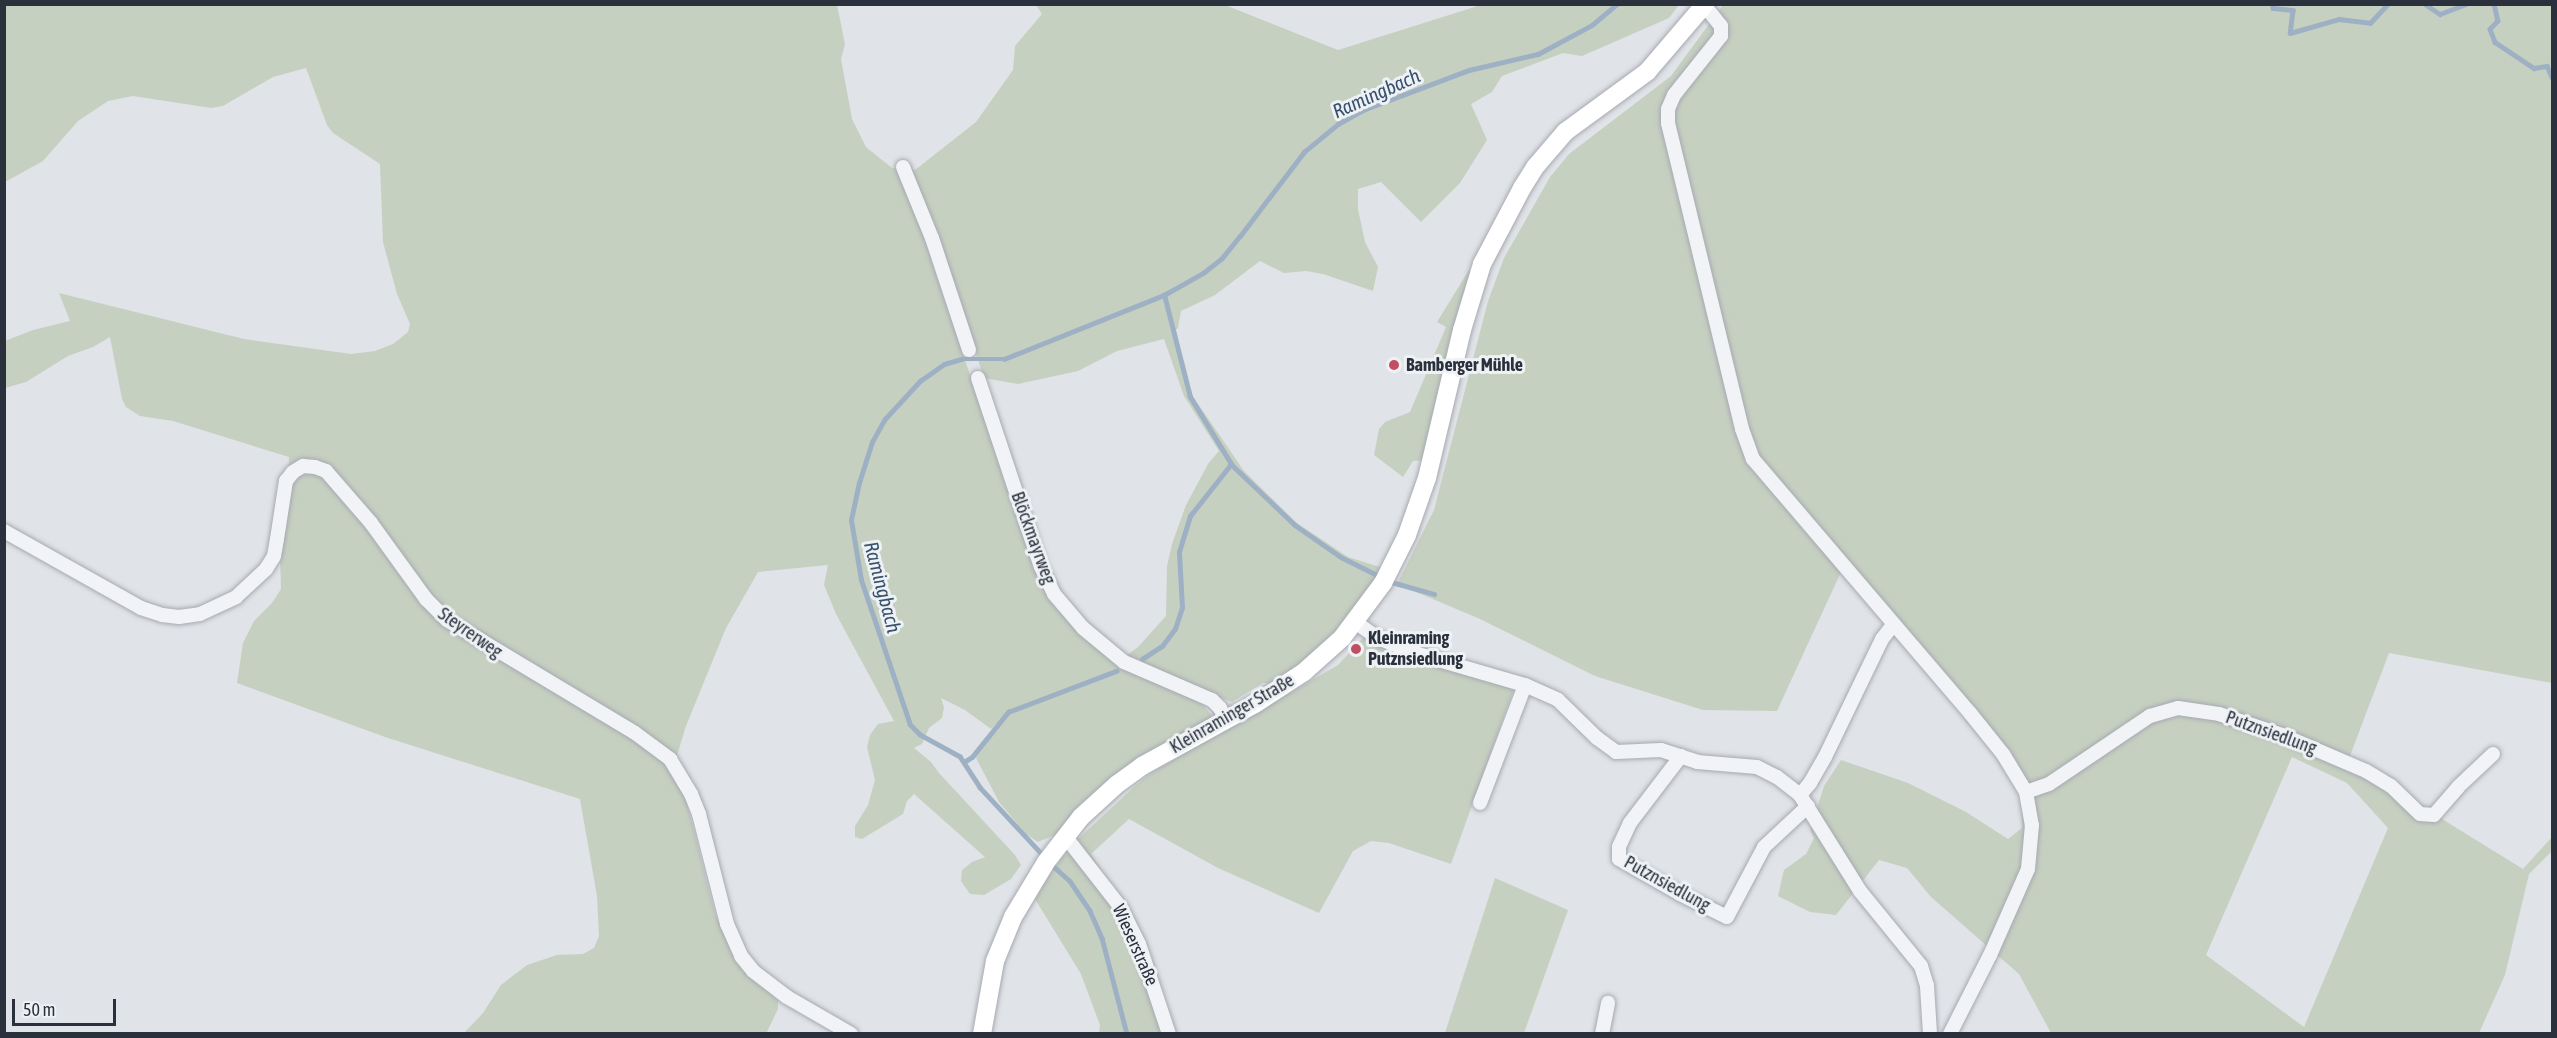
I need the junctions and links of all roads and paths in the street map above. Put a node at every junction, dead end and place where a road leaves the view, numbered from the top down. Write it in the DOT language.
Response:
graph roads {
  1 [pos="1704,5"];
  2 [pos="903,167"];
  3 [pos="969,350"];
  4 [pos="978,378"];
  5 [pos="4,531"];
  6 [pos="1355,622"];
  7 [pos="1893,625"];
  8 [pos="1525,685"];
  9 [pos="1226,720"];
  10 [pos="2493,754"];
  11 [pos="1681,756"];
  12 [pos="2026,792"];
  13 [pos="1804,801"];
  14 [pos="1480,803"];
  15 [pos="1062,840"];
  16 [pos="1608,1003"];
  17 [pos="851,1034"];
  18 [pos="982,1034"];
  19 [pos="1168,1034"];
  20 [pos="1602,1034"];
  21 [pos="1930,1034"];
  22 [pos="1950,1034"];
  1 -- 6 [label="main road, Kleinraminger Straße"];
  1 -- 7 [label="street"];
  2 -- 3 [label="street"];
  4 -- 9 [label="street, Blöckmayrweg"];
  5 -- 17 [label="street, Steyrerweg"];
  6 -- 8 [label="street"];
  6 -- 9 [label="main road, Kleinraminger Straße"];
  7 -- 12 [label="street"];
  7 -- 13 [label="street"];
  8 -- 11 [label="street"];
  8 -- 14 [label="street"];
  9 -- 15 [label="main road, Kleinraminger Straße"];
  10 -- 12 [label="street, Putznsiedlung"];
  11 -- 13 [label="street"];
  11 -- 13 [label="street, Putznsiedlung"];
  12 -- 22 [label="street"];
  13 -- 21 [label="street"];
  15 -- 18 [label="main road, Kleinraminger Straße"];
  15 -- 19 [label="street, Wieserstraße"];
  16 -- 20 [label="street"];
}
